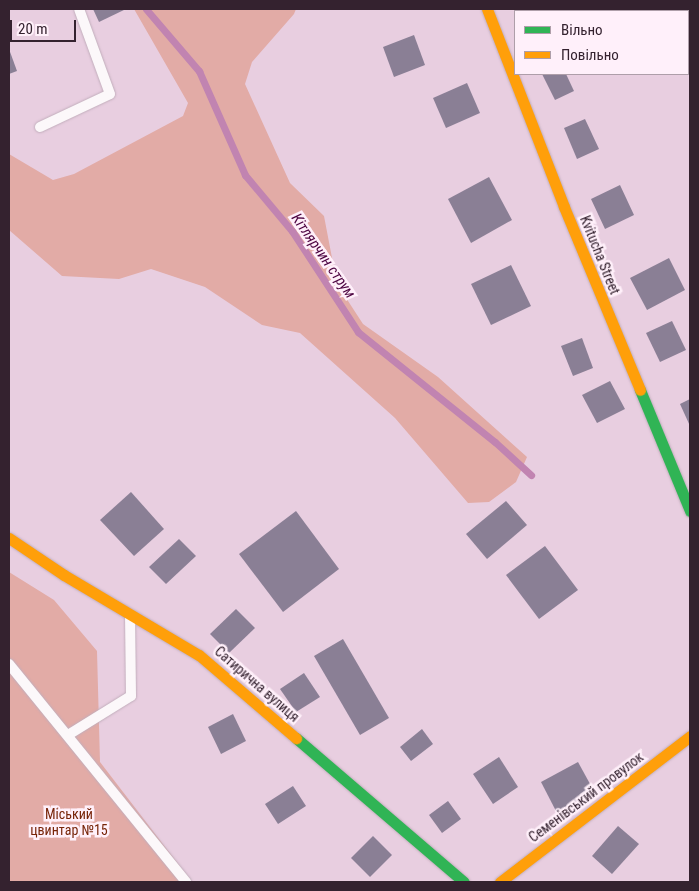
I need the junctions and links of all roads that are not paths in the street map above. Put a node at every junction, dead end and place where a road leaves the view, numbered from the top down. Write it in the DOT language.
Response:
graph roads {
  1 [pos="79,9"];
  2 [pos="487,9"];
  3 [pos="40,127"];
  4 [pos="690,511"];
  5 [pos="9,538"];
  6 [pos="130,614"];
  7 [pos="9,664"];
  8 [pos="68,735"];
  9 [pos="690,736"];
  10 [pos="186,882"];
  11 [pos="464,882"];
  12 [pos="500,882"];
  1 -- 3 [label="lane"];
  2 -- 4 [label="street, Kvitucha Street"];
  5 -- 6 [label="street, Сатирична вулиця"];
  6 -- 8 [label="lane"];
  6 -- 11 [label="street, Сатирична вулиця"];
  7 -- 8 [label="lane"];
  8 -- 10 [label="lane"];
  9 -- 12 [label="street, Семенівський провулок"];
}
